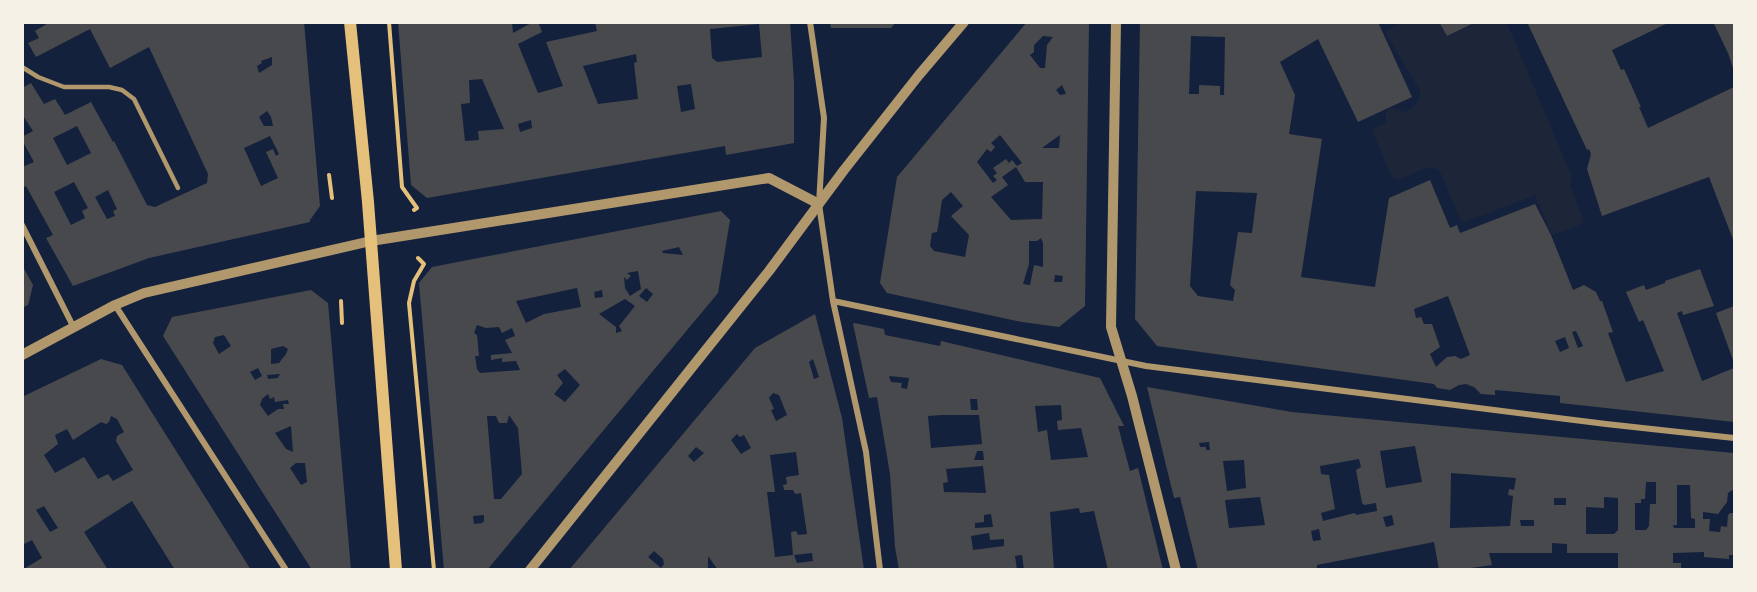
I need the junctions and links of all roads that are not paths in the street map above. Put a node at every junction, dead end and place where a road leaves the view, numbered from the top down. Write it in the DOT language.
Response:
graph roads {
  1 [pos="350,22"];
  2 [pos="810,22"];
  3 [pos="964,22"];
  4 [pos="1116,22"];
  5 [pos="22,67"];
  6 [pos="178,188"];
  7 [pos="819,204"];
  8 [pos="22,225"];
  9 [pos="371,241"];
  10 [pos="833,301"];
  11 [pos="115,305"];
  12 [pos="74,328"];
  13 [pos="22,355"];
  14 [pos="1121,359"];
  15 [pos="1734,438"];
  16 [pos="286,570"];
  17 [pos="396,570"];
  18 [pos="530,570"];
  19 [pos="880,570"];
  20 [pos="1176,570"];
  1 -- 9 [label="main road"];
  2 -- 7 [label="street"];
  3 -- 7 [label="street"];
  4 -- 14 [label="street"];
  5 -- 6 [label="lane"];
  7 -- 9 [label="street"];
  7 -- 10 [label="street"];
  7 -- 18 [label="street"];
  8 -- 12 [label="street"];
  9 -- 11 [label="street"];
  9 -- 17 [label="main road"];
  10 -- 14 [label="street"];
  10 -- 19 [label="street"];
  11 -- 12 [label="street"];
  11 -- 16 [label="street"];
  12 -- 13 [label="street"];
  14 -- 15 [label="street"];
  14 -- 20 [label="street"];
}
